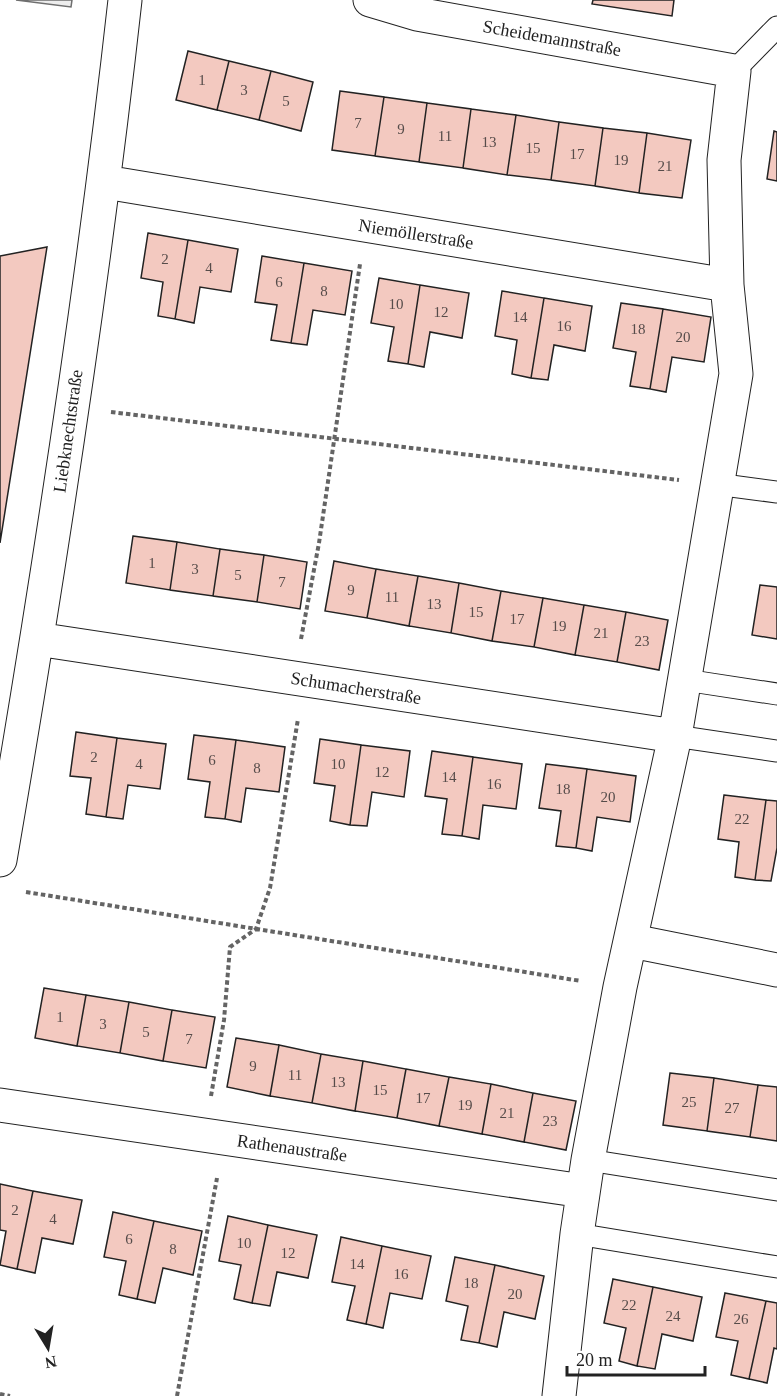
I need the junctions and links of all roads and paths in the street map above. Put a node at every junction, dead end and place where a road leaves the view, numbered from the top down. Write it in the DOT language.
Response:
graph roads {
  1 [pos="125,0"];
  2 [pos="370,0"];
  3 [pos="777,27"];
  4 [pos="734,71"];
  5 [pos="105,182"];
  6 [pos="366,225"];
  7 [pos="727,285"];
  8 [pos="72,407"];
  9 [pos="333,439"];
  10 [pos="716,484"];
  11 [pos="777,492"];
  12 [pos="38,639"];
  13 [pos="301,679"];
  14 [pos="685,680"];
  15 [pos="777,694"];
  16 [pos="675,736"];
  17 [pos="777,751"];
  18 [pos="0,860"];
  19 [pos="23,892"];
  20 [pos="256,929"];
  21 [pos="632,941"];
  22 [pos="777,970"];
  23 [pos="620,987"];
  24 [pos="0,1105"];
  25 [pos="215,1137"];
  26 [pos="586,1175"];
  27 [pos="777,1190"];
  28 [pos="577,1234"];
  29 [pos="777,1267"];
  30 [pos="0,1394"];
  31 [pos="10,1396"];
  32 [pos="177,1396"];
  33 [pos="559,1396"];
  1 -- 5 [label="street, Liebknechtstraße"];
  2 -- 4 [label="street, Scheidemannstraße"];
  3 -- 4 [label="lane"];
  4 -- 7 [label="street"];
  5 -- 6 [label="street, Niemöllerstraße"];
  5 -- 8 [label="street, Liebknechtstraße"];
  6 -- 7 [label="street, Niemöllerstraße"];
  6 -- 9 [label="path"];
  7 -- 10 [label="street"];
  8 -- 9 [label="path"];
  8 -- 12 [label="street, Liebknechtstraße"];
  9 -- 10 [label="path"];
  9 -- 13 [label="path"];
  10 -- 11 [label="lane"];
  10 -- 14 [label="street"];
  12 -- 13 [label="street, Schumacherstraße"];
  12 -- 18 [label="street, Liebknechtstraße"];
  13 -- 16 [label="street, Schumacherstraße"];
  13 -- 20 [label="path"];
  14 -- 15 [label="lane"];
  14 -- 16 [label="street"];
  16 -- 17 [label="lane"];
  16 -- 21 [label="street"];
  19 -- 20 [label="path"];
  20 -- 23 [label="path"];
  20 -- 25 [label="path"];
  21 -- 22 [label="street"];
  21 -- 23 [label="street"];
  23 -- 26 [label="street"];
  24 -- 25 [label="street, Rathenaustraße"];
  25 -- 26 [label="street, Rathenaustraße"];
  25 -- 32 [label="path"];
  26 -- 27 [label="lane"];
  26 -- 28 [label="street"];
  28 -- 29 [label="lane"];
  28 -- 33 [label="street"];
  30 -- 31 [label="path"];
}
